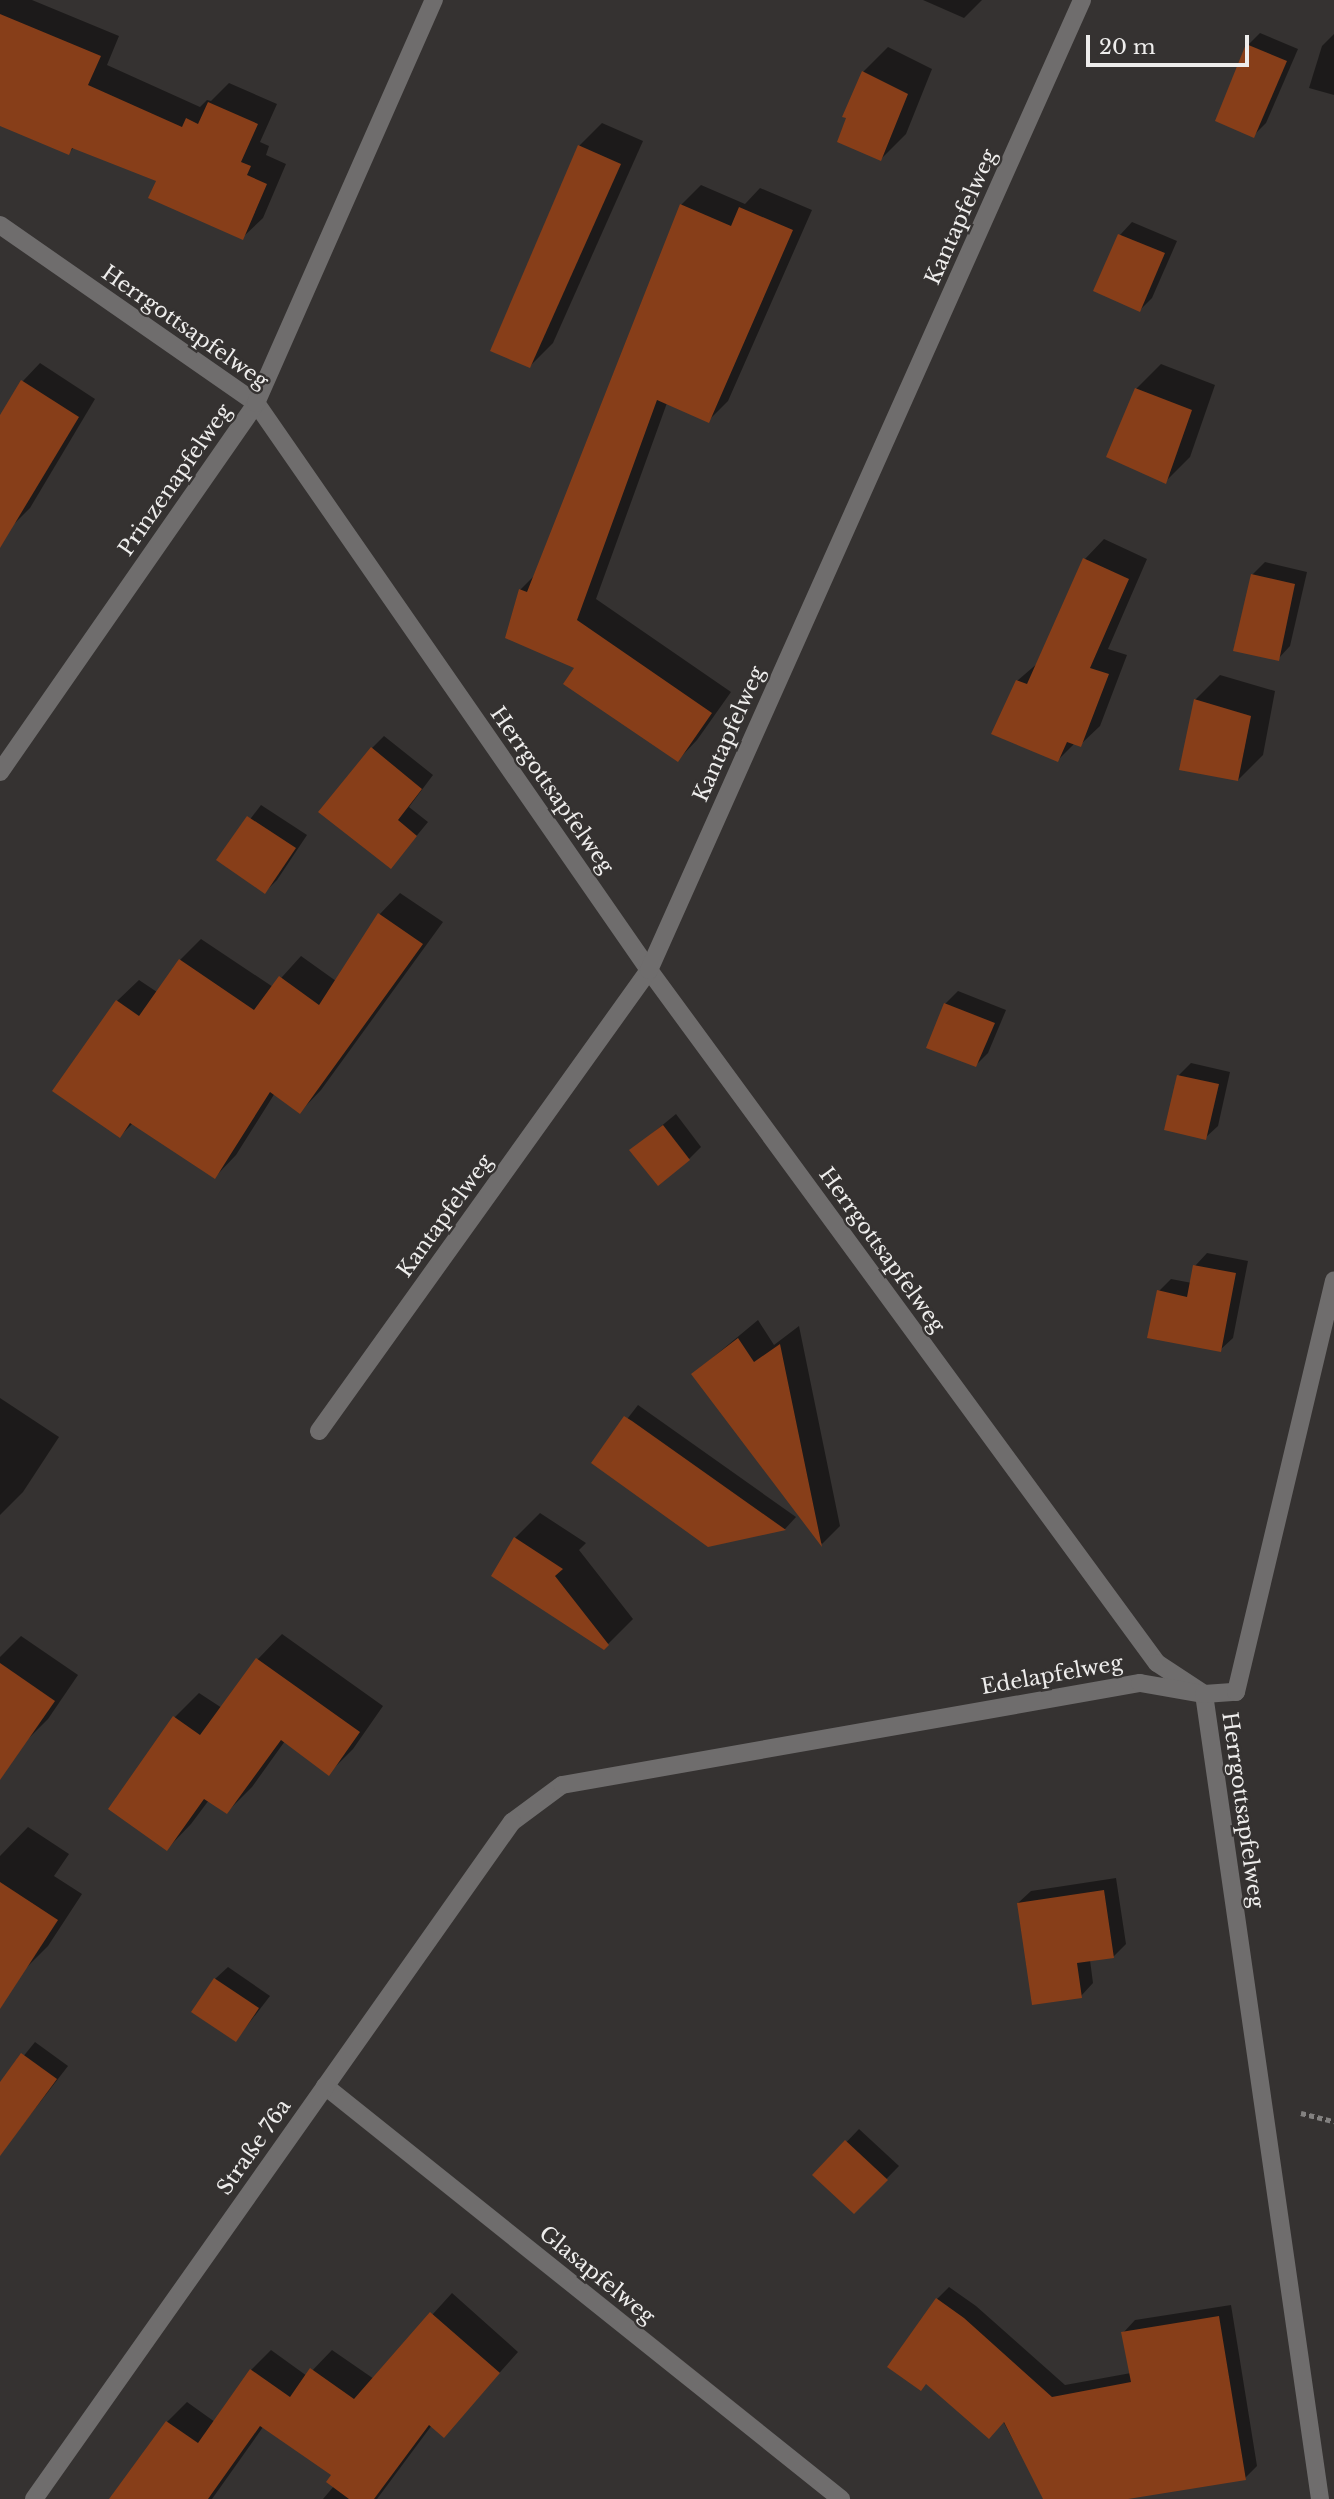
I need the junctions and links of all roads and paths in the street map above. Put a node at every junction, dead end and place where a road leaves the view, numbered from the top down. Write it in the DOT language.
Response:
graph roads {
  1 [pos="434,0"];
  2 [pos="1082,0"];
  3 [pos="0,225"];
  4 [pos="256,403"];
  5 [pos="0,772"];
  6 [pos="649,970"];
  7 [pos="1334,1280"];
  8 [pos="319,1431"];
  9 [pos="1204,1694"];
  10 [pos="512,1822"];
  11 [pos="325,2086"];
  12 [pos="34,2499"];
  13 [pos="841,2499"];
  14 [pos="1320,2499"];
  1 -- 4 [label="street, Prinzenapfelweg"];
  2 -- 6 [label="street, Kantapfelweg"];
  3 -- 4 [label="street, Herrgottsapfelweg"];
  4 -- 5 [label="street, Prinzenapfelweg"];
  4 -- 6 [label="street, Herrgottsapfelweg"];
  6 -- 8 [label="street, Kantapfelweg"];
  6 -- 9 [label="street, Herrgottsapfelweg"];
  7 -- 9 [label="street, Edelapfelweg"];
  9 -- 10 [label="street, Edelapfelweg"];
  9 -- 14 [label="street, Herrgottsapfelweg"];
  10 -- 11 [label="street, Straße 76a"];
  11 -- 12 [label="street, Straße 76a"];
  11 -- 13 [label="street, Glasapfelweg"];
}
